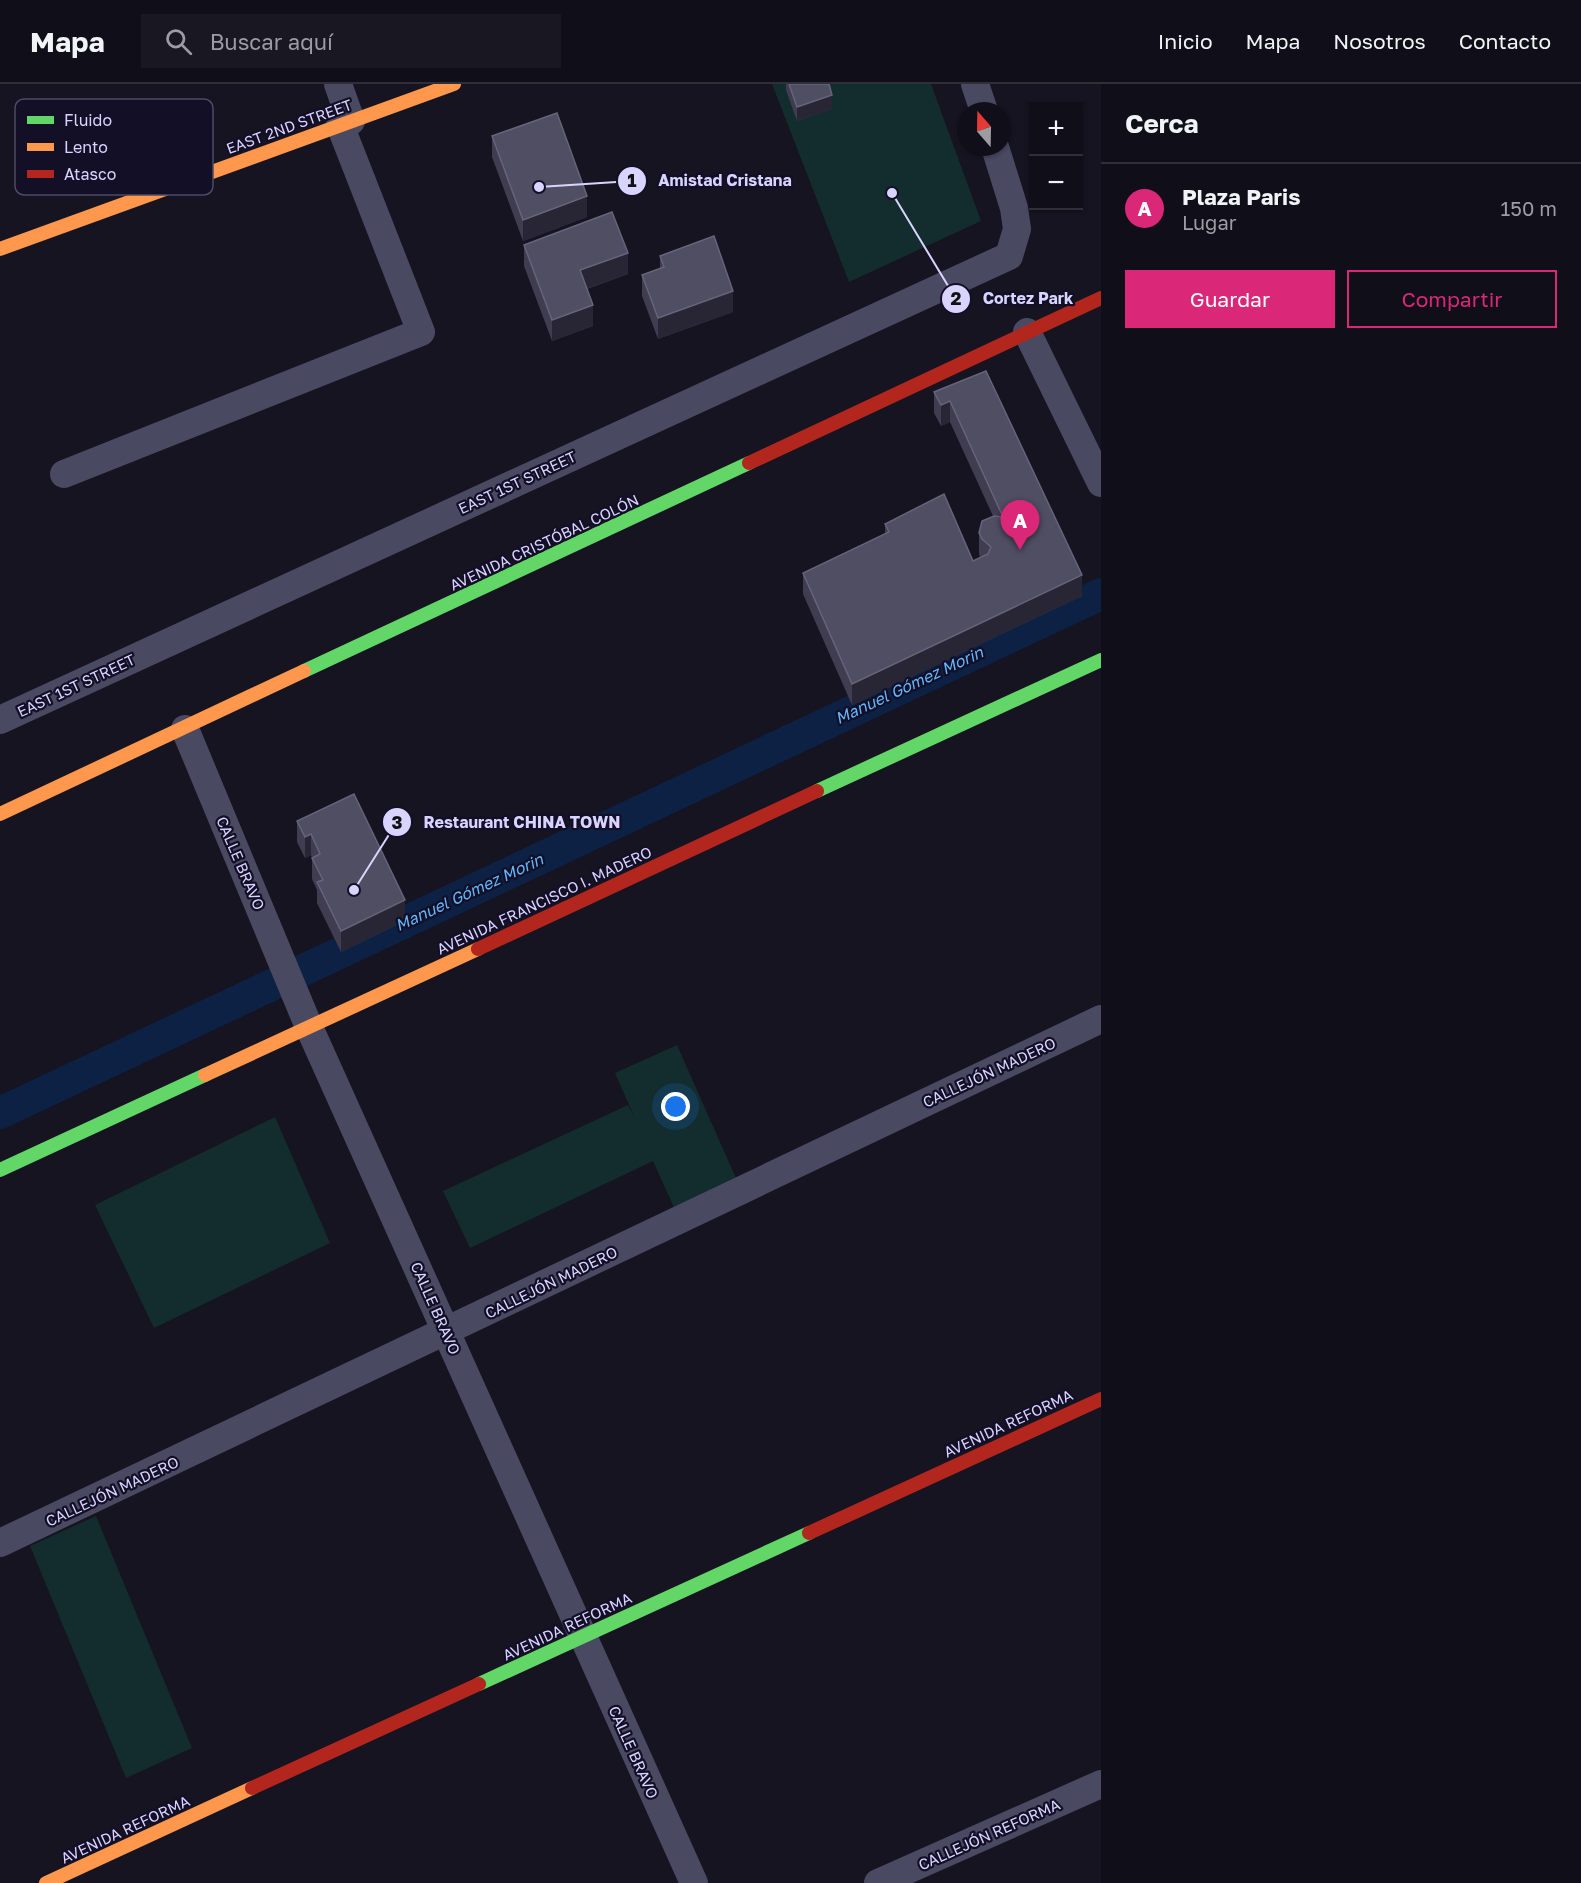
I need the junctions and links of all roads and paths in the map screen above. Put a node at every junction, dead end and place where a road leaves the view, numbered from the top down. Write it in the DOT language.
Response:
graph roads {
  1 [pos="338,84"];
  2 [pos="453,84"];
  3 [pos="975,84"];
  4 [pos="981,102"];
  5 [pos="345,123"];
  6 [pos="998,156"];
  7 [pos="213,171"];
  8 [pos="148,195"];
  9 [pos="0,249"];
  10 [pos="1101,297"];
  11 [pos="1027,332"];
  12 [pos="64,474"];
  13 [pos="1101,483"];
  14 [pos="1101,660"];
  15 [pos="0,720"];
  16 [pos="185,729"];
  17 [pos="0,814"];
  18 [pos="1101,1020"];
  19 [pos="309,1027"];
  20 [pos="0,1170"];
  21 [pos="447,1332"];
  22 [pos="1101,1399"];
  23 [pos="0,1543"];
  24 [pos="582,1637"];
  25 [pos="1101,1784"];
  26 [pos="46,1883"];
  27 [pos="693,1883"];
  28 [pos="878,1883"];
  1 -- 5 [label="street"];
  2 -- 5 [label="main road, EAST 2ND STREET"];
  3 -- 4 [label="street"];
  5 -- 7 [label="main road, EAST 2ND STREET"];
  5 -- 12 [label="street"];
  6 -- 15 [label="street, EAST 1ST STREET"];
  8 -- 9 [label="main road, EAST 2ND STREET"];
  10 -- 11 [label="main road, AVENIDA CRISTÓBAL COLÓN"];
  11 -- 13 [label="street"];
  11 -- 16 [label="main road, AVENIDA CRISTÓBAL COLÓN"];
  14 -- 19 [label="main road, AVENIDA FRANCISCO I. MADERO"];
  16 -- 17 [label="main road, AVENIDA CRISTÓBAL COLÓN"];
  16 -- 19 [label="street, CALLE BRAVO"];
  18 -- 21 [label="street, CALLEJÓN MADERO"];
  19 -- 20 [label="main road, AVENIDA FRANCISCO I. MADERO"];
  19 -- 21 [label="street, CALLE BRAVO"];
  21 -- 23 [label="street, CALLEJÓN MADERO"];
  21 -- 24 [label="street, CALLE BRAVO"];
  22 -- 24 [label="main road, AVENIDA REFORMA"];
  24 -- 26 [label="main road, AVENIDA REFORMA"];
  24 -- 27 [label="street, CALLE BRAVO"];
  25 -- 28 [label="street, CALLEJÓN REFORMA"];
}
